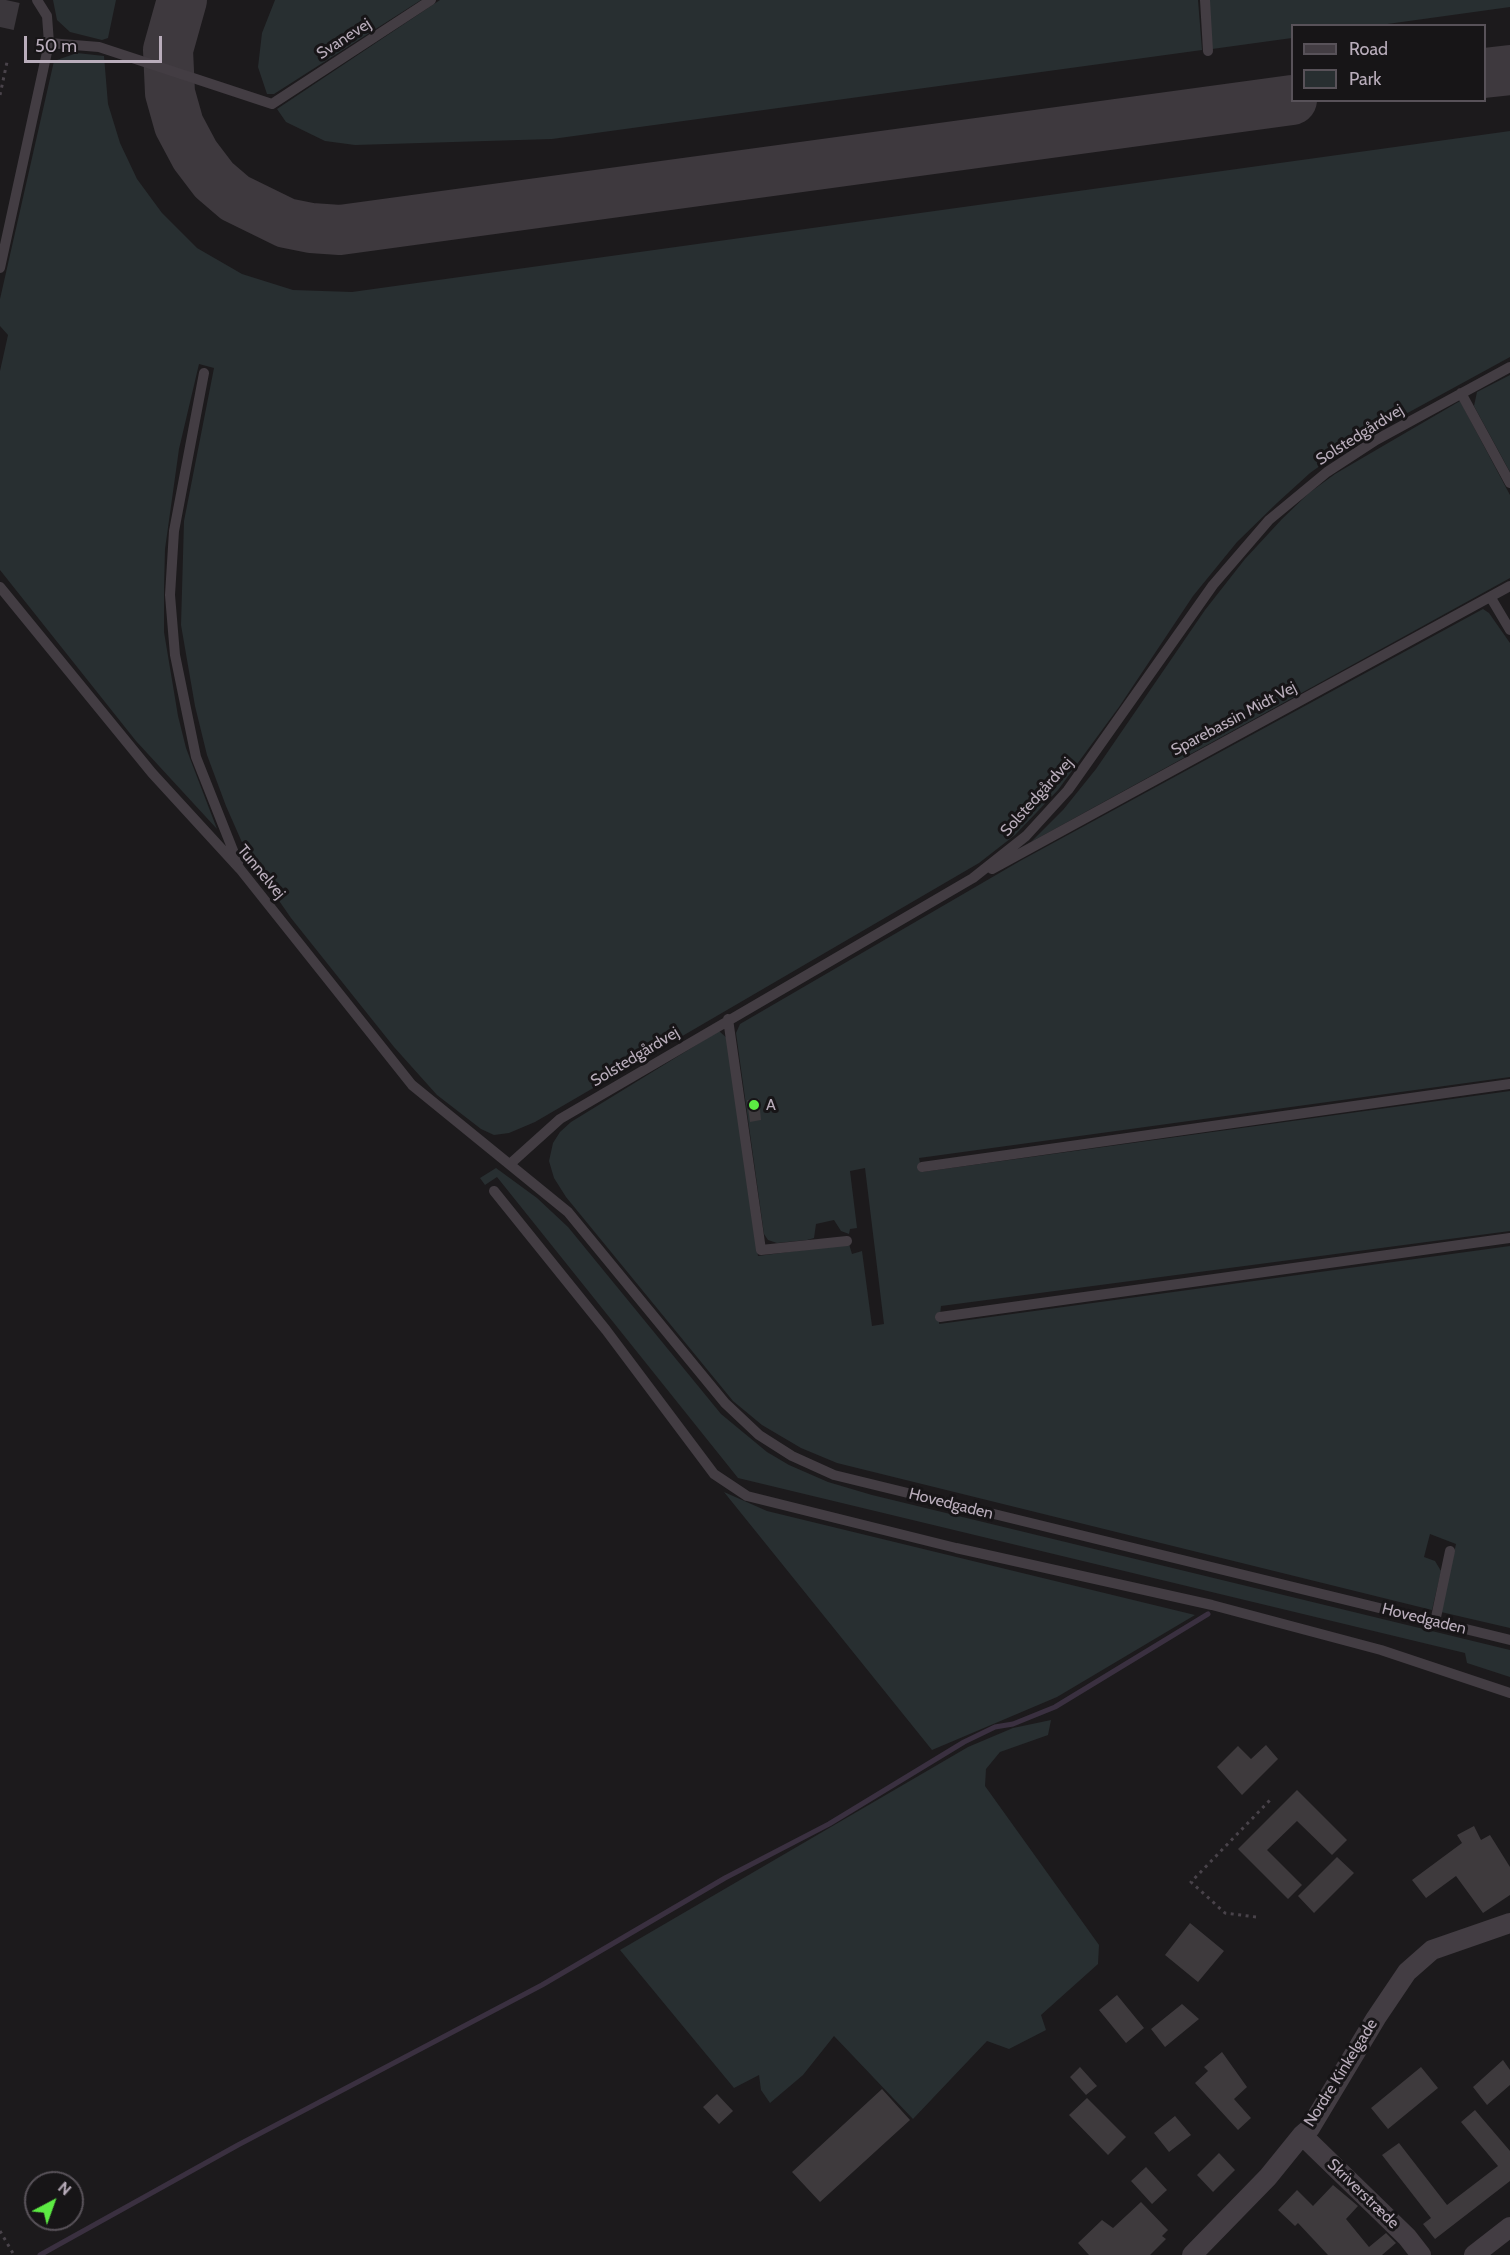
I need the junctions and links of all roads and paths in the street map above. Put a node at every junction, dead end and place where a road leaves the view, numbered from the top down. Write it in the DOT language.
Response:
graph roads {
  1 [pos="37,0"];
  2 [pos="431,0"];
  3 [pos="1205,0"];
  4 [pos="49,43"];
  5 [pos="1209,51"];
  6 [pos="7,62"];
  7 [pos="0,95"];
  8 [pos="0,268"];
  9 [pos="1510,367"];
  10 [pos="204,373"];
  11 [pos="1461,393"];
  12 [pos="1510,483"];
  13 [pos="1510,586"];
  14 [pos="0,587"];
  15 [pos="1491,598"];
  16 [pos="1510,630"];
  17 [pos="240,869"];
  18 [pos="973,878"];
  19 [pos="728,1019"];
  20 [pos="1510,1084"];
  21 [pos="510,1164"];
  22 [pos="922,1167"];
  23 [pos="494,1191"];
  24 [pos="1510,1238"];
  25 [pos="847,1241"];
  26 [pos="940,1317"];
  27 [pos="1450,1551"];
  28 [pos="1435,1622"];
  29 [pos="1510,1640"];
  30 [pos="1510,1693"];
  31 [pos="1272,1798"];
  32 [pos="1256,1917"];
  33 [pos="1510,1923"];
  34 [pos="1302,2135"];
  35 [pos="1510,2228"];
  36 [pos="0,2231"];
  37 [pos="14,2255"];
  38 [pos="1192,2255"];
  39 [pos="1421,2255"];
  40 [pos="1474,2255"];
  1 -- 4 [label="lane"];
  2 -- 4 [label="lane, Svanevej"];
  3 -- 5 [label="lane"];
  4 -- 8 [label="lane"];
  6 -- 7 [label="path"];
  9 -- 11 [label="lane, Solstedgårdvej"];
  10 -- 17 [label="lane"];
  11 -- 12 [label="lane"];
  11 -- 18 [label="lane, Solstedgårdvej"];
  13 -- 15 [label="lane, Sparebassin Midt Vej"];
  14 -- 17 [label="lane, Tunnelvej"];
  15 -- 16 [label="lane"];
  15 -- 18 [label="lane, Sparebassin Midt Vej"];
  17 -- 21 [label="lane, Tunnelvej"];
  18 -- 19 [label="lane, Solstedgårdvej"];
  19 -- 21 [label="lane, Solstedgårdvej"];
  19 -- 25 [label="lane"];
  20 -- 22 [label="lane"];
  21 -- 28 [label="lane, Hovedgaden"];
  23 -- 30 [label="lane"];
  24 -- 26 [label="lane"];
  27 -- 28 [label="lane"];
  28 -- 29 [label="lane, Hovedgaden"];
  31 -- 32 [label="path"];
  33 -- 34 [label="street, Nordre Kinkelgade"];
  34 -- 38 [label="street, Nordre Kinkelgade"];
  34 -- 39 [label="street, Skriverstræde"];
  35 -- 40 [label="street"];
  36 -- 37 [label="path"];
}
